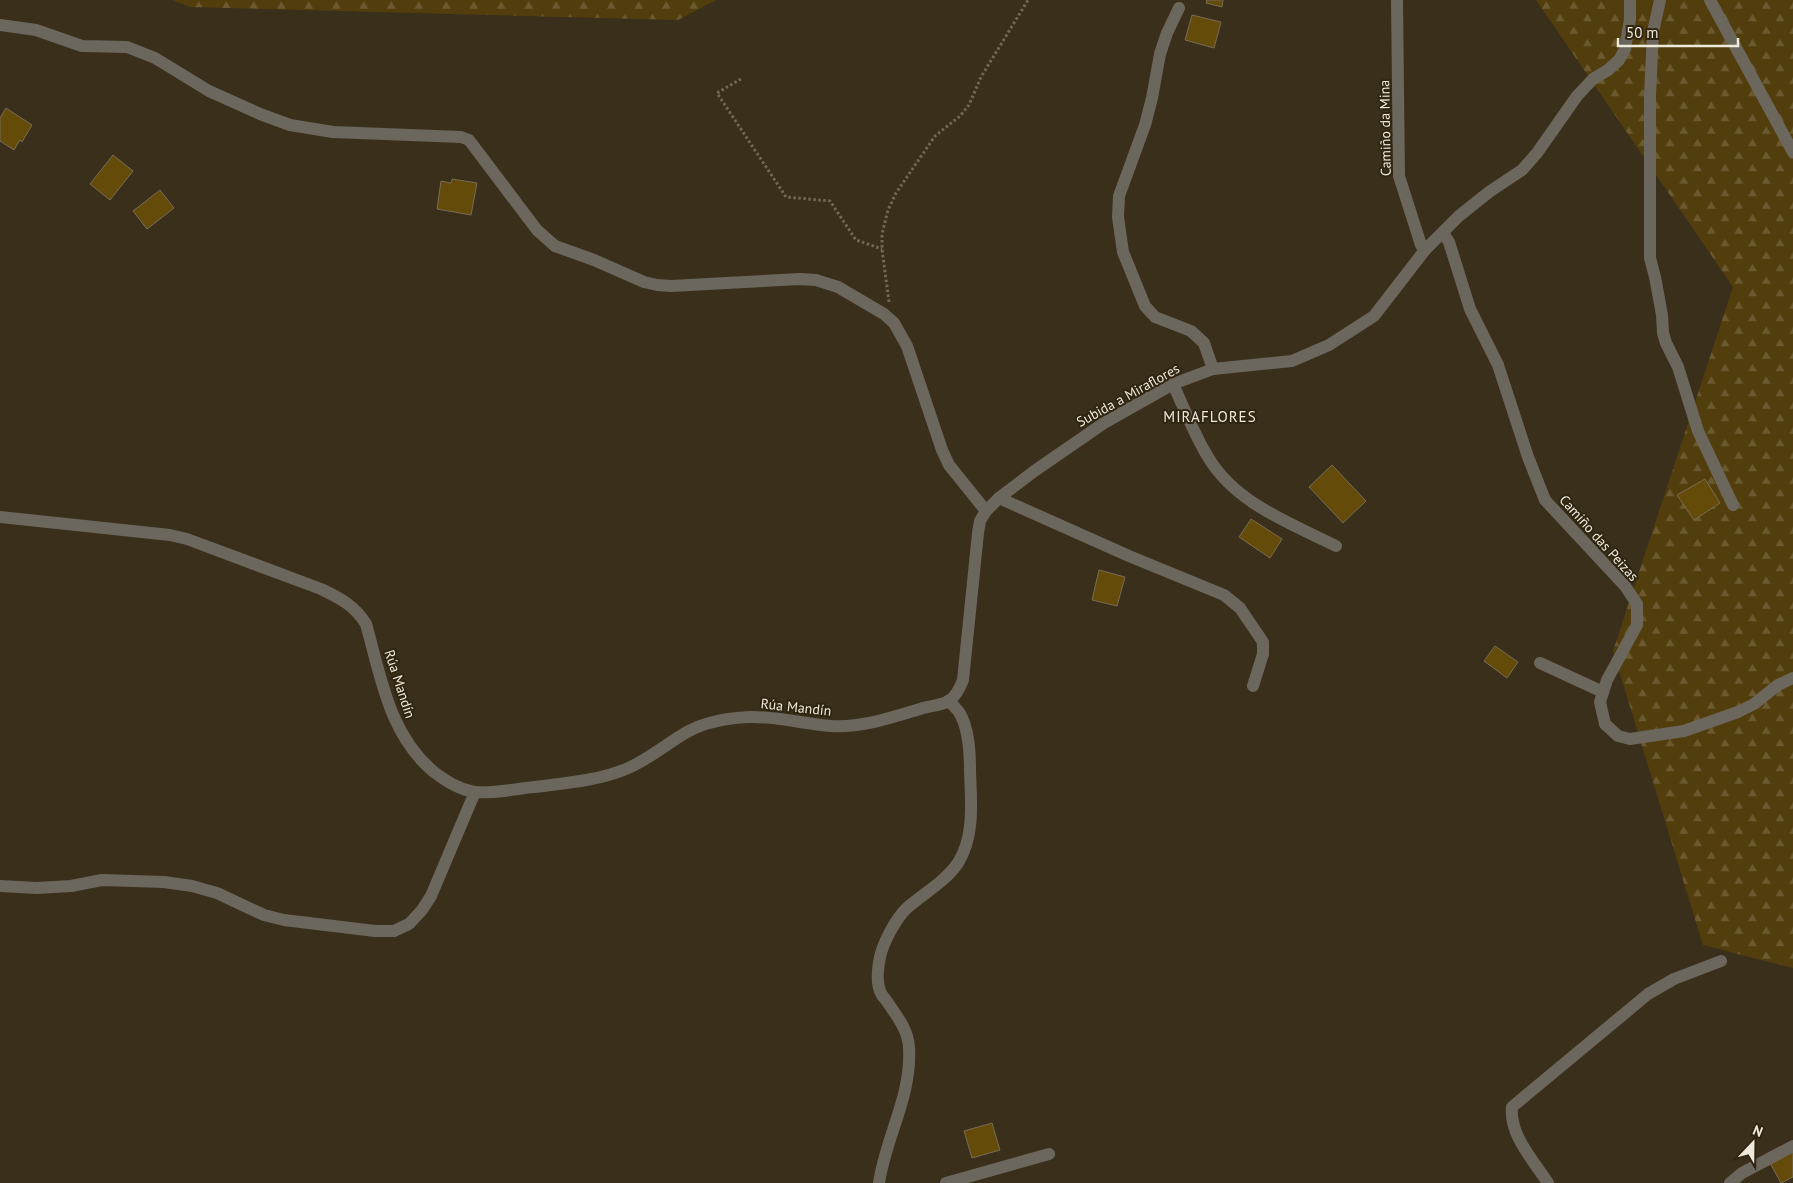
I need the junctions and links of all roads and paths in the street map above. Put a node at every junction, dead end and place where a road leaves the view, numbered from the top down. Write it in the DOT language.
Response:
graph roads {
  1 [pos="1028,0"];
  2 [pos="1397,0"];
  3 [pos="1630,0"];
  4 [pos="1660,0"];
  5 [pos="1710,0"];
  6 [pos="1179,8"];
  7 [pos="0,25"];
  8 [pos="741,79"];
  9 [pos="1793,152"];
  10 [pos="1443,233"];
  11 [pos="882,249"];
  12 [pos="1425,250"];
  13 [pos="884,314"];
  14 [pos="1213,369"];
  15 [pos="1173,384"];
  16 [pos="999,498"];
  17 [pos="1733,505"];
  18 [pos="986,511"];
  19 [pos="0,517"];
  20 [pos="1336,546"];
  21 [pos="1540,663"];
  22 [pos="1793,678"];
  23 [pos="1253,686"];
  24 [pos="1603,692"];
  25 [pos="948,701"];
  26 [pos="475,792"];
  27 [pos="0,886"];
  28 [pos="1721,961"];
  29 [pos="1793,1146"];
  30 [pos="1049,1154"];
  31 [pos="879,1183"];
  32 [pos="946,1183"];
  33 [pos="1548,1183"];
  34 [pos="1730,1183"];
  1 -- 11 [label="path"];
  2 -- 12 [label="street, Camiño da Mina"];
  3 -- 10 [label="street, Subida a Miraflores"];
  4 -- 17 [label="street"];
  5 -- 9 [label="street"];
  6 -- 14 [label="street"];
  7 -- 13 [label="street"];
  8 -- 11 [label="path"];
  10 -- 12 [label="street, Subida a Miraflores"];
  10 -- 24 [label="street, Camiño das Peizas"];
  11 -- 13 [label="path"];
  12 -- 14 [label="street, Subida a Miraflores"];
  13 -- 18 [label="street"];
  14 -- 15 [label="street, Subida a Miraflores"];
  15 -- 16 [label="street, Subida a Miraflores"];
  15 -- 20 [label="street"];
  16 -- 18 [label="street, Subida a Miraflores"];
  16 -- 23 [label="street"];
  18 -- 25 [label="street, Subida a Miraflores"];
  19 -- 26 [label="street, Rúa Mandín"];
  21 -- 24 [label="street"];
  22 -- 24 [label="street, Camiño das Peizas"];
  25 -- 26 [label="street, Rúa Mandín"];
  25 -- 31 [label="street"];
  26 -- 27 [label="street"];
  28 -- 33 [label="street"];
  29 -- 34 [label="street"];
  30 -- 32 [label="street"];
}
